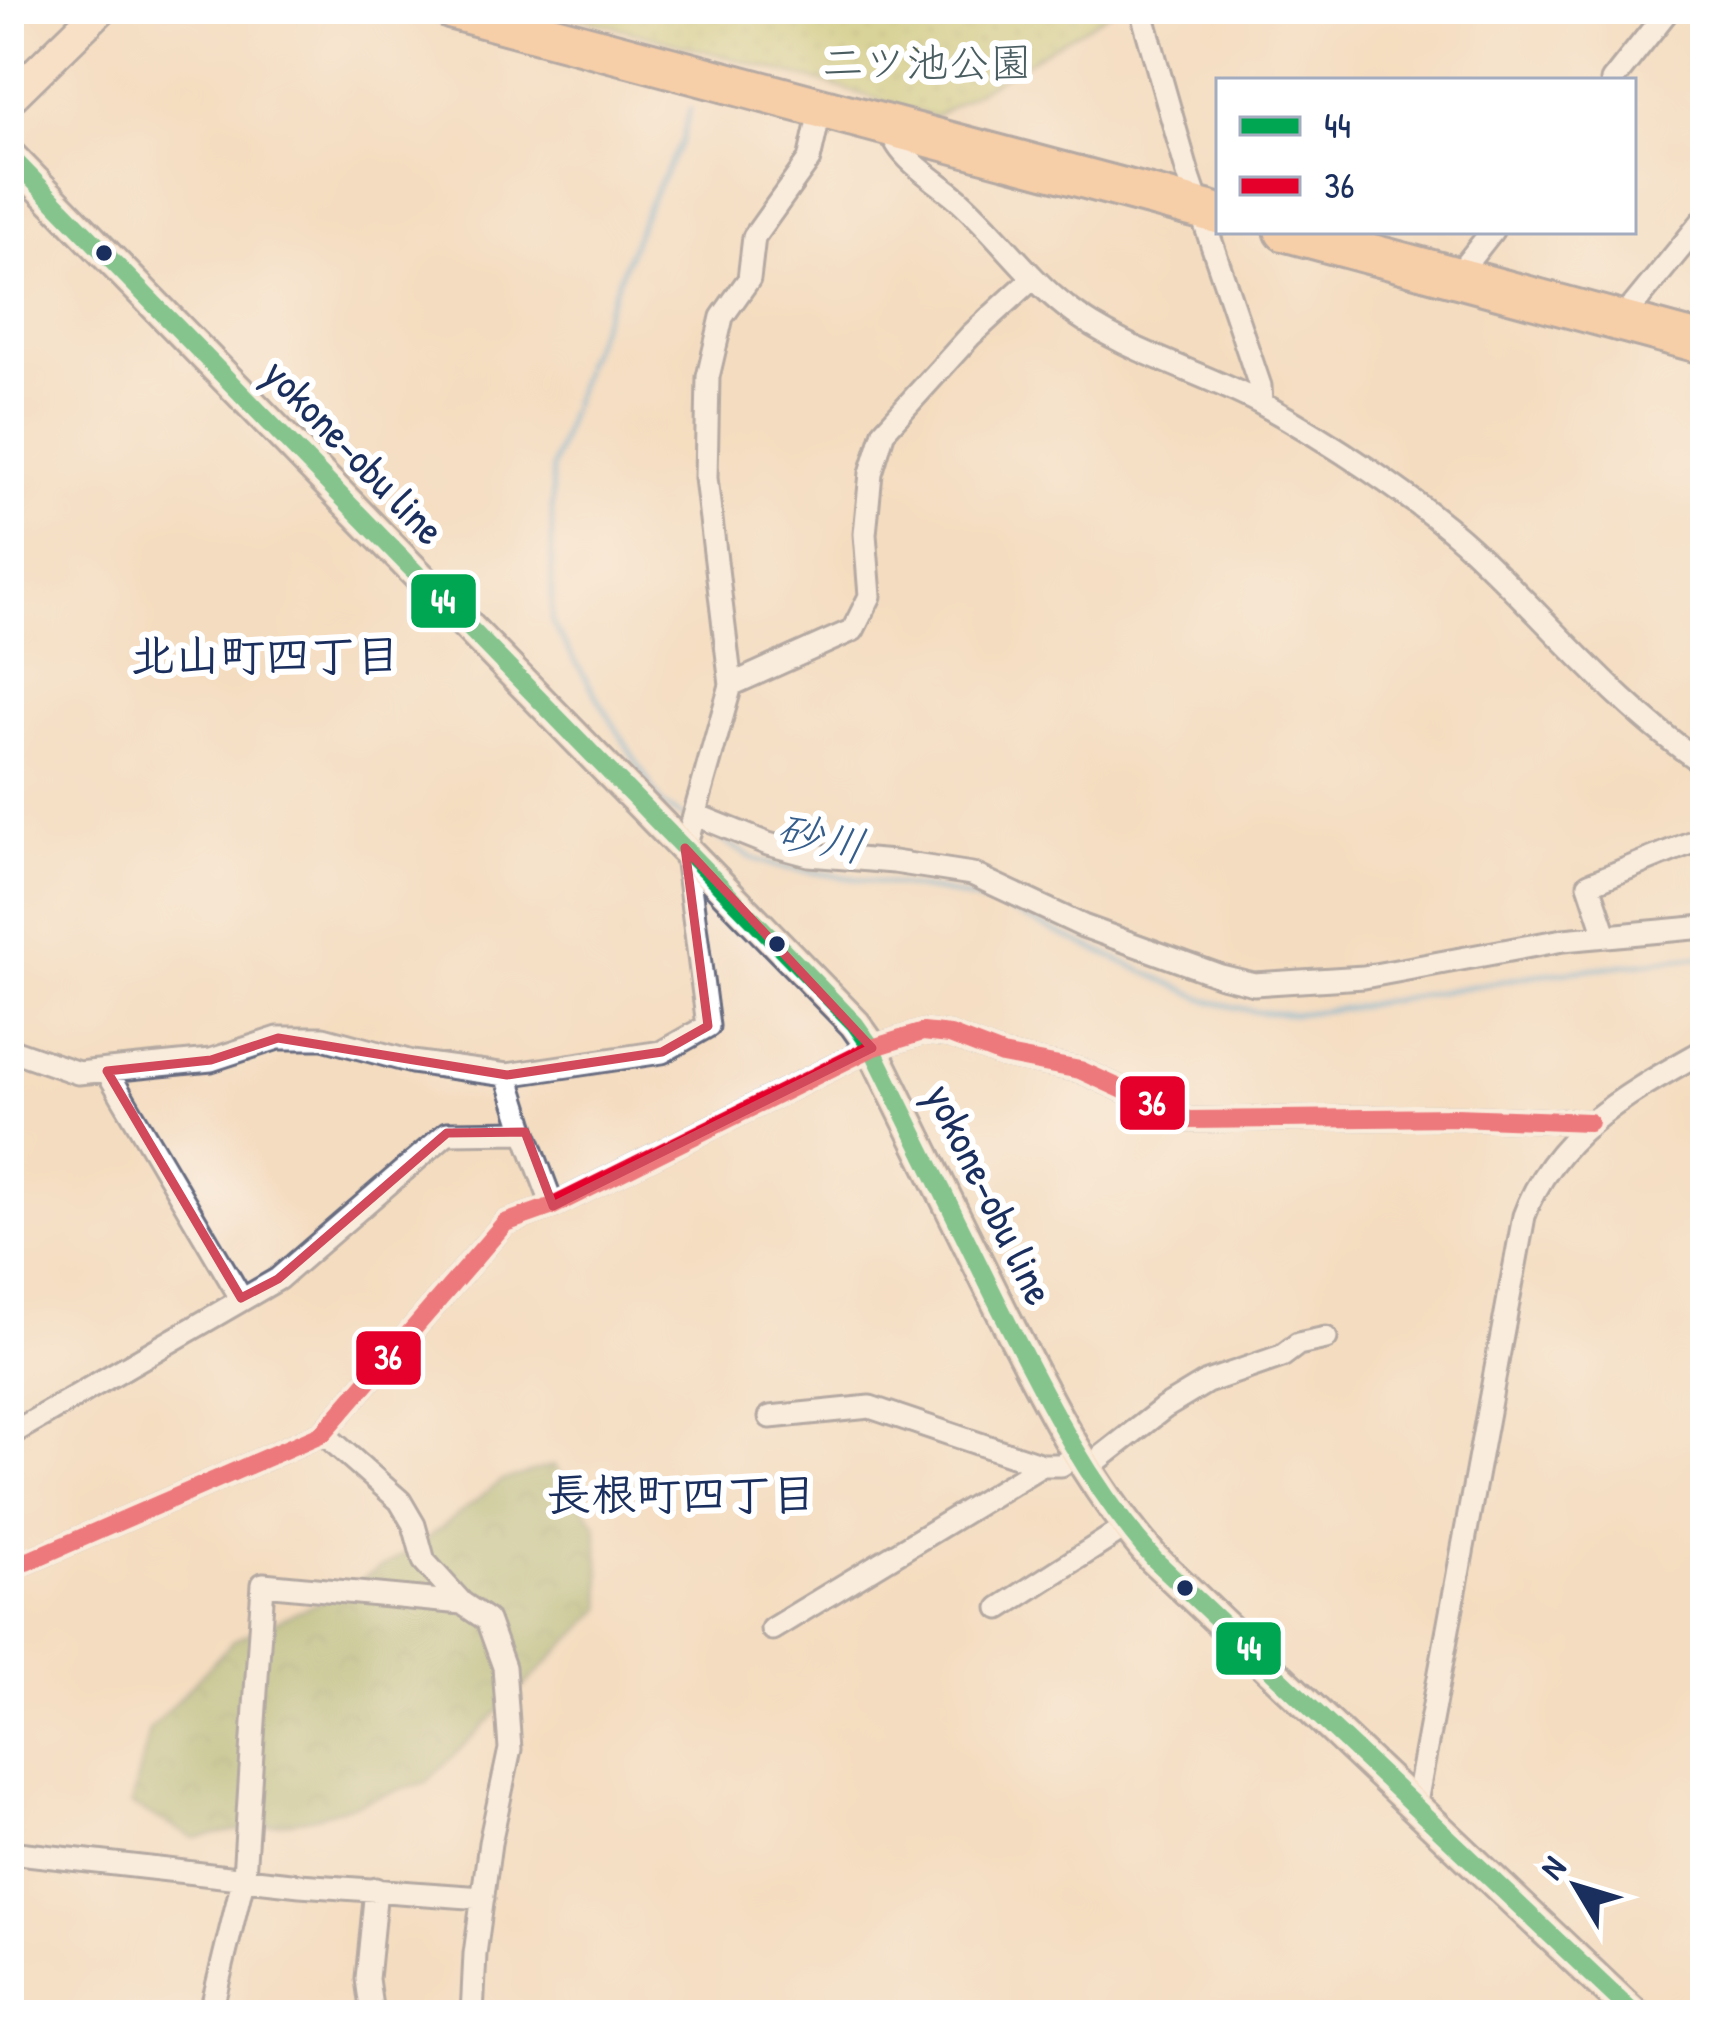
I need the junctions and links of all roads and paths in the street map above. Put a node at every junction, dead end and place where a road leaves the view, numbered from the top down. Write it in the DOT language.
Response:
graph roads {
  1 [pos="101,9"];
  2 [pos="451,9"];
  3 [pos="1141,9"];
  4 [pos="1669,9"];
  5 [pos="1614,78"];
  6 [pos="9,99"];
  7 [pos="831,110"];
  8 [pos="891,127"];
  9 [pos="9,155"];
  10 [pos="1211,212"];
  11 [pos="1705,218"];
  12 [pos="1217,234"];
  13 [pos="1296,234"];
  14 [pos="1490,234"];
  15 [pos="1455,278"];
  16 [pos="1032,279"];
  17 [pos="1619,322"];
  18 [pos="1705,344"];
  19 [pos="1261,403"];
  20 [pos="731,686"];
  21 [pos="1705,765"];
  22 [pos="696,815"];
  23 [pos="1705,836"];
  24 [pos="685,848"];
  25 [pos="1705,927"];
  26 [pos="1606,935"];
  27 [pos="9,1048"];
  28 [pos="872,1048"];
  29 [pos="1705,1050"];
  30 [pos="106,1071"];
  31 [pos="507,1075"];
  32 [pos="1589,1122"];
  33 [pos="525,1132"];
  34 [pos="553,1206"];
  35 [pos="241,1298"];
  36 [pos="1326,1338"];
  37 [pos="770,1417"];
  38 [pos="323,1433"];
  39 [pos="9,1435"];
  40 [pos="1082,1462"];
  41 [pos="1042,1465"];
  42 [pos="1126,1527"];
  43 [pos="9,1562"];
  44 [pos="461,1603"];
  45 [pos="1000,1608"];
  46 [pos="772,1628"];
  47 [pos="1415,1808"];
  48 [pos="9,1852"];
  49 [pos="244,1876"];
  50 [pos="376,1889"];
  51 [pos="483,1898"];
  52 [pos="211,2015"];
  53 [pos="372,2015"];
  54 [pos="472,2015"];
  55 [pos="1635,2015"];
  1 -- 6 [label="main road"];
  2 -- 7 [label="highway"];
  3 -- 10 [label="street"];
  4 -- 5 [label="street"];
  7 -- 8 [label="highway"];
  7 -- 20 [label="street"];
  8 -- 10 [label="highway"];
  8 -- 16 [label="street"];
  9 -- 24 [label="main road, yokone-obu line"];
  11 -- 17 [label="street"];
  12 -- 19 [label="street"];
  13 -- 15 [label="highway"];
  14 -- 15 [label="street"];
  15 -- 17 [label="highway"];
  16 -- 19 [label="street"];
  16 -- 20 [label="street"];
  17 -- 18 [label="highway"];
  19 -- 21 [label="street"];
  20 -- 22 [label="street"];
  22 -- 24 [label="street"];
  22 -- 26 [label="street"];
  23 -- 26 [label="street"];
  24 -- 28 [label="main road, yokone-obu line"];
  24 -- 31 [label="street"];
  25 -- 26 [label="street"];
  27 -- 30 [label="street"];
  28 -- 32 [label="street"];
  28 -- 34 [label="street"];
  28 -- 40 [label="main road, yokone-obu line"];
  29 -- 32 [label="street"];
  30 -- 31 [label="street"];
  30 -- 35 [label="street"];
  31 -- 33 [label="street"];
  32 -- 47 [label="street"];
  33 -- 34 [label="street"];
  33 -- 35 [label="street"];
  34 -- 38 [label="street"];
  35 -- 39 [label="street"];
  36 -- 40 [label="street"];
  37 -- 41 [label="street"];
  38 -- 43 [label="street"];
  38 -- 44 [label="street"];
  40 -- 41 [label="street"];
  40 -- 42 [label="main road, yokone-obu line"];
  41 -- 46 [label="street"];
  42 -- 45 [label="street"];
  42 -- 47 [label="main road, yokone-obu line"];
  44 -- 49 [label="street"];
  44 -- 51 [label="street"];
  47 -- 55 [label="main road, yokone-obu line"];
  48 -- 49 [label="street"];
  49 -- 50 [label="street"];
  49 -- 52 [label="street"];
  50 -- 51 [label="street"];
  50 -- 53 [label="street"];
  51 -- 54 [label="street"];
}
